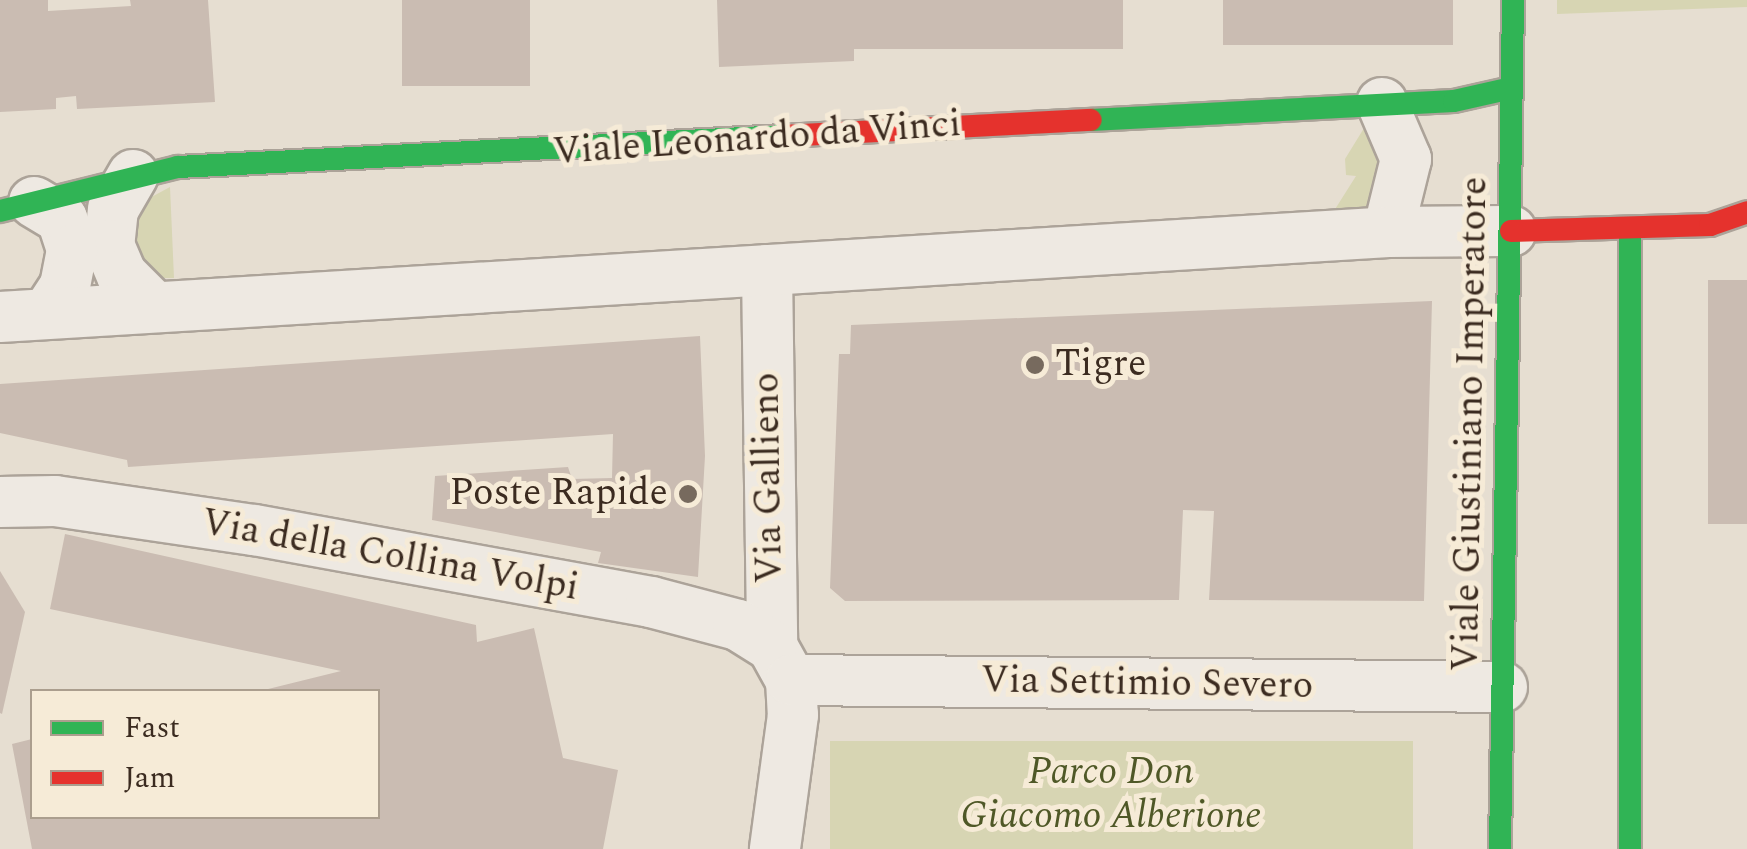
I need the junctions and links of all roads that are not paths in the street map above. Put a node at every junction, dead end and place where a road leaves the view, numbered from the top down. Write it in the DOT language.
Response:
graph roads {
  1 [pos="1513,0"];
  2 [pos="1511,88"];
  3 [pos="1382,103"];
  4 [pos="133,175"];
  5 [pos="17,207"];
  6 [pos="1747,212"];
  7 [pos="1747,224"];
  8 [pos="1710,225"];
  9 [pos="1630,229"];
  10 [pos="1511,231"];
  11 [pos="1388,232"];
  12 [pos="766,270"];
  13 [pos="151,304"];
  14 [pos="49,312"];
  15 [pos="0,317"];
  16 [pos="0,502"];
  17 [pos="782,663"];
  18 [pos="1502,687"];
  19 [pos="774,849"];
  20 [pos="1500,849"];
  21 [pos="1630,849"];
  1 -- 2 [label="street, Viale Giustiniano Imperatore"];
  2 -- 3 [label="street, Viale Leonardo da Vinci"];
  2 -- 10 [label="street, Viale Giustiniano Imperatore"];
  3 -- 4 [label="street, Viale Leonardo da Vinci"];
  3 -- 11 [label="street"];
  4 -- 5 [label="street, Viale Leonardo da Vinci"];
  4 -- 13 [label="street"];
  5 -- 14 [label="street, Viale Leonardo da Vinci"];
  6 -- 8 [label="street"];
  7 -- 8 [label="street"];
  8 -- 9 [label="street"];
  9 -- 10 [label="street"];
  9 -- 21 [label="street"];
  10 -- 11 [label="street"];
  10 -- 18 [label="street, Viale Giustiniano Imperatore"];
  11 -- 12 [label="street"];
  12 -- 13 [label="street"];
  12 -- 17 [label="street, Via Gallieno"];
  13 -- 14 [label="street"];
  14 -- 15 [label="street"];
  16 -- 17 [label="street, Via della Collina Volpi"];
  17 -- 18 [label="street, Via Settimio Severo"];
  17 -- 19 [label="street, Via Gallieno"];
  18 -- 20 [label="street, Viale Giustiniano Imperatore"];
}
